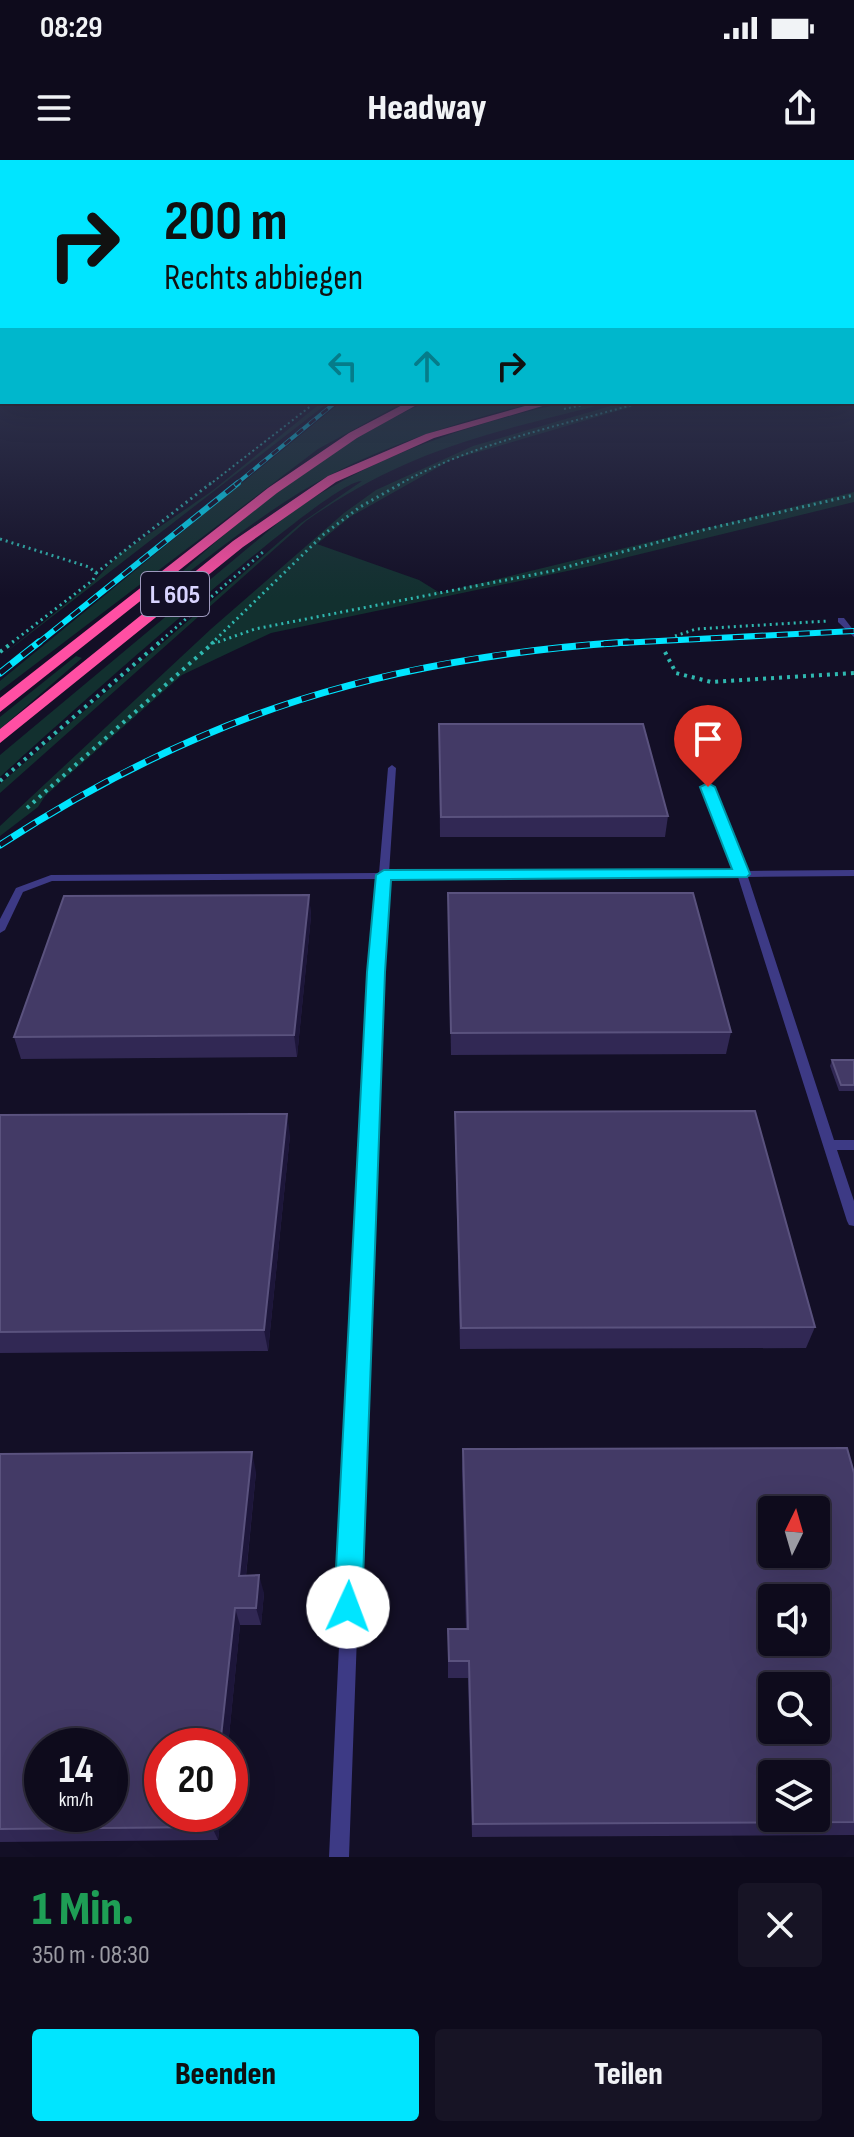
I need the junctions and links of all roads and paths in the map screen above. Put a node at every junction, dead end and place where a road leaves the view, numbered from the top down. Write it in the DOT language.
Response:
graph roads {
  1 [pos="268,439"];
  2 [pos="346,439"];
  3 [pos="423,439"];
  4 [pos="512,439"];
  5 [pos="854,495"];
  6 [pos="0,539"];
  7 [pos="266,550"];
  8 [pos="96,573"];
  9 [pos="854,619"];
  10 [pos="841,620"];
  11 [pos="854,635"];
  12 [pos="675,636"];
  13 [pos="210,646"];
  14 [pos="0,652"];
  15 [pos="665,652"];
  16 [pos="854,673"];
  17 [pos="0,707"];
  18 [pos="0,738"];
  19 [pos="392,768"];
  20 [pos="0,781"];
  21 [pos="708,787"];
  22 [pos="27,808"];
  23 [pos="854,873"];
  24 [pos="742,874"];
  25 [pos="384,875"];
  26 [pos="0,930"];
  27 [pos="830,1145"];
  28 [pos="854,1145"];
  29 [pos="854,1221"];
  30 [pos="339,1857"];
  1 -- 8 [label="path"];
  2 -- 17 [label="highway, L 605"];
  3 -- 18 [label="highway, L 605"];
  4 -- 13 [label="path"];
  5 -- 13 [label="path"];
  6 -- 8 [label="path"];
  7 -- 20 [label="path"];
  8 -- 14 [label="path"];
  9 -- 10 [label="lane"];
  10 -- 11 [label="lane"];
  10 -- 12 [label="path"];
  13 -- 22 [label="path"];
  15 -- 16 [label="path"];
  19 -- 25 [label="lane"];
  21 -- 24 [label="lane"];
  23 -- 24 [label="lane"];
  24 -- 25 [label="lane"];
  24 -- 27 [label="lane"];
  25 -- 26 [label="lane"];
  25 -- 30 [label="lane"];
  27 -- 28 [label="lane"];
  27 -- 29 [label="lane"];
}
